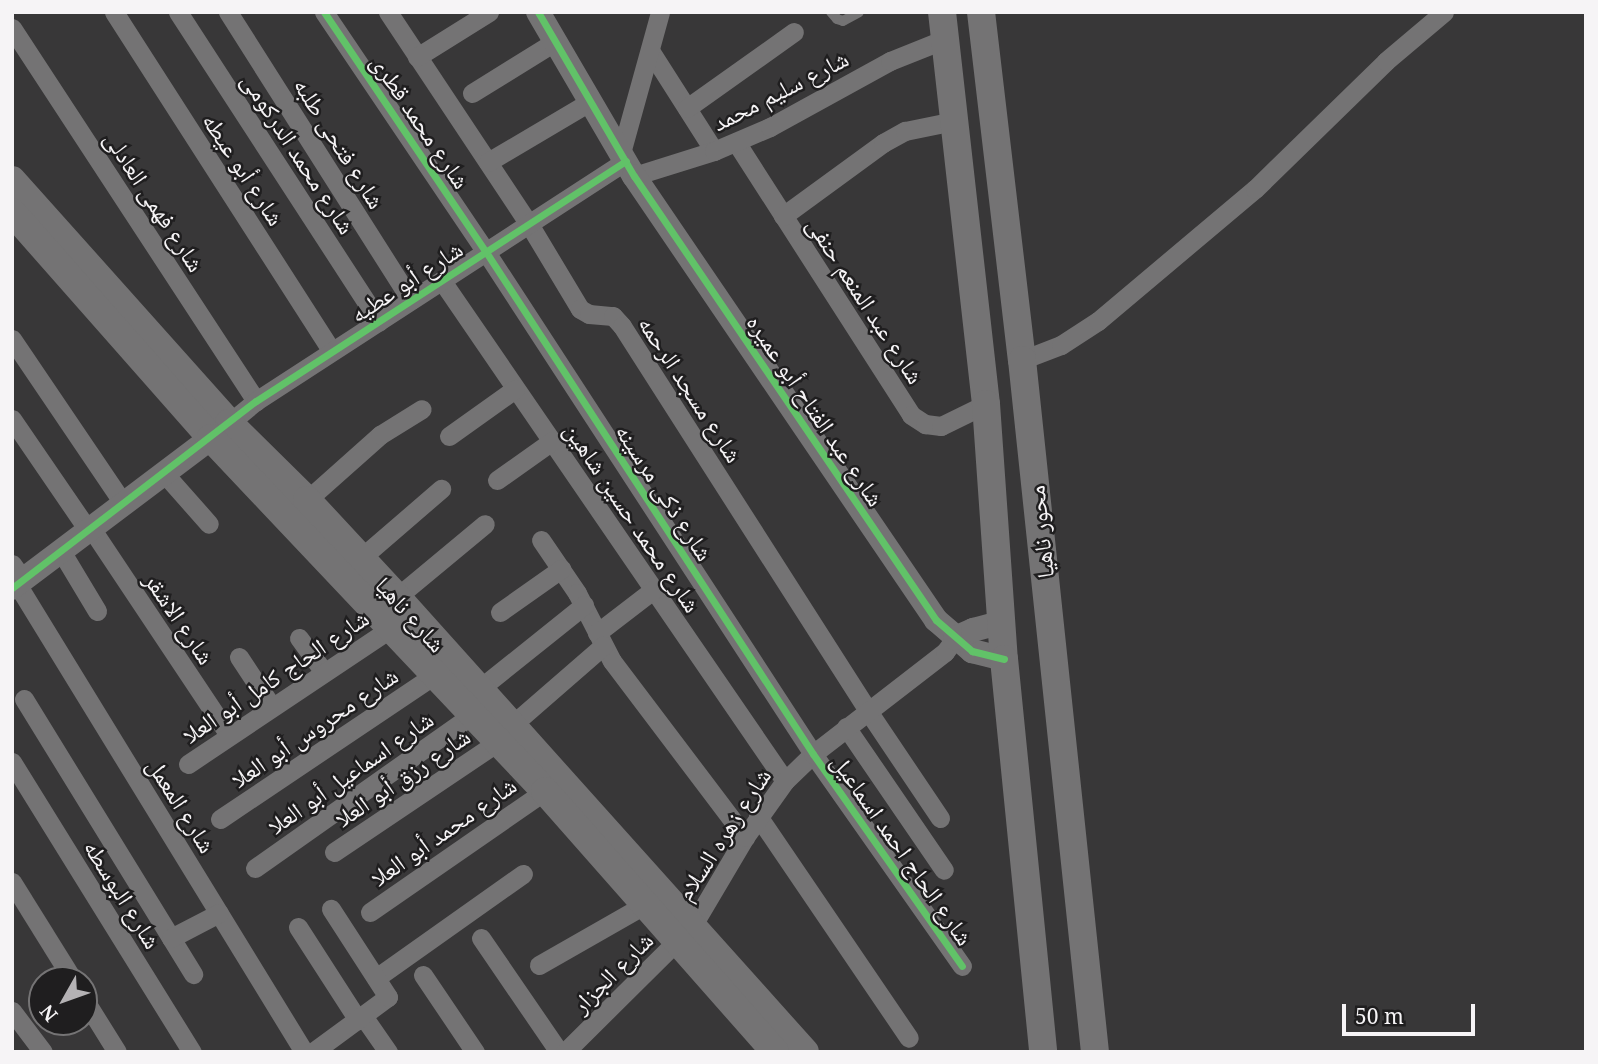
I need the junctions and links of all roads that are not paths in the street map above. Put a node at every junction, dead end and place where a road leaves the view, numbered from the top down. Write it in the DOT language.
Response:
graph roads {
  1 [pos="114,12"];
  2 [pos="178,12"];
  3 [pos="228,12"];
  4 [pos="324,12"];
  5 [pos="388,12"];
  6 [pos="489,12"];
  7 [pos="538,12"];
  8 [pos="660,12"];
  9 [pos="831,12"];
  10 [pos="859,12"];
  11 [pos="981,12"];
  12 [pos="1444,12"];
  13 [pos="943,26"];
  14 [pos="12,28"];
  15 [pos="794,32"];
  16 [pos="556,41"];
  17 [pos="651,52"];
  18 [pos="417,57"];
  19 [pos="472,93"];
  20 [pos="591,102"];
  21 [pos="687,108"];
  22 [pos="954,121"];
  23 [pos="736,142"];
  24 [pos="714,151"];
  25 [pos="488,162"];
  26 [pos="627,163"];
  27 [pos="12,180"];
  28 [pos="783,216"];
  29 [pos="16,222"];
  30 [pos="529,224"];
  31 [pos="486,252"];
  32 [pos="442,281"];
  33 [pos="411,300"];
  34 [pos="379,321"];
  35 [pos="12,340"];
  36 [pos="332,351"];
  37 [pos="1022,360"];
  38 [pos="515,388"];
  39 [pos="256,401"];
  40 [pos="986,404"];
  41 [pos="422,409"];
  42 [pos="12,419"];
  43 [pos="220,430"];
  44 [pos="449,436"];
  45 [pos="552,441"];
  46 [pos="163,472"];
  47 [pos="498,480"];
  48 [pos="441,489"];
  49 [pos="307,500"];
  50 [pos="123,503"];
  51 [pos="209,524"];
  52 [pos="485,524"];
  53 [pos="89,529"];
  54 [pos="541,540"];
  55 [pos="61,551"];
  56 [pos="361,558"];
  57 [pos="561,569"];
  58 [pos="16,579"];
  59 [pos="653,590"];
  60 [pos="397,597"];
  61 [pos="584,605"];
  62 [pos="97,611"];
  63 [pos="499,612"];
  64 [pos="1000,623"];
  65 [pos="390,629"];
  66 [pos="299,638"];
  67 [pos="955,638"];
  68 [pos="600,640"];
  69 [pos="239,657"];
  70 [pos="1003,659"];
  71 [pos="324,672"];
  72 [pos="435,675"];
  73 [pos="24,699"];
  74 [pos="475,702"];
  75 [pos="272,707"];
  76 [pos="868,711"];
  77 [pos="846,727"];
  78 [pos="505,733"];
  79 [pos="229,735"];
  80 [pos="813,754"];
  81 [pos="12,762"];
  82 [pos="188,764"];
  83 [pos="785,781"];
  84 [pos="545,791"];
  85 [pos="758,817"];
  86 [pos="940,818"];
  87 [pos="220,819"];
  88 [pos="745,837"];
  89 [pos="334,852"];
  90 [pos="255,868"];
  91 [pos="944,870"];
  92 [pos="523,874"];
  93 [pos="12,882"];
  94 [pos="644,905"];
  95 [pos="331,909"];
  96 [pos="370,912"];
  97 [pos="219,913"];
  98 [pos="298,927"];
  99 [pos="685,934"];
  100 [pos="171,937"];
  101 [pos="481,938"];
  102 [pos="539,965"];
  103 [pos="63,966"];
  104 [pos="962,966"];
  105 [pos="193,974"];
  106 [pos="423,975"];
  107 [pos="376,978"];
  108 [pos="12,1011"];
  109 [pos="360,1018"];
  110 [pos="98,1021"];
  111 [pos="909,1038"];
  112 [pos="43,1052"];
  113 [pos="117,1052"];
  114 [pos="192,1052"];
  115 [pos="304,1052"];
  116 [pos="313,1052"];
  117 [pos="388,1052"];
  118 [pos="475,1052"];
  119 [pos="559,1052"];
  120 [pos="565,1052"];
  121 [pos="775,1052"];
  122 [pos="805,1052"];
  123 [pos="1043,1052"];
  124 [pos="1095,1052"];
  1 -- 36 [label="street, شارع أبو عيطه"];
  2 -- 34 [label="street, شارع محمد الدركومى"];
  3 -- 33 [label="street, شارع فتحى طلبه"];
  4 -- 31 [label="street, شارع محمد قطرى"];
  5 -- 18 [label="street, شارع مسجد الرحمه"];
  6 -- 18 [label="street"];
  7 -- 16 [label="street, شارع عبد الفتاح أبو عميره"];
  8 -- 17 [label="street"];
  9 -- 10 [label="lane"];
  11 -- 37 [label="main road, محور ناهيا"];
  12 -- 37 [label="street"];
  13 -- 22 [label="main road, محور ناهيا"];
  13 -- 23 [label="street, شارع سليم محمد"];
  14 -- 39 [label="street, شارع فهمى العادلى"];
  15 -- 21 [label="street"];
  16 -- 19 [label="street"];
  16 -- 20 [label="street, شارع عبد الفتاح أبو عميره"];
  17 -- 21 [label="street"];
  17 -- 26 [label="street"];
  18 -- 25 [label="street, شارع مسجد الرحمه"];
  20 -- 25 [label="street"];
  20 -- 26 [label="street, شارع عبد الفتاح أبو عميره"];
  21 -- 24 [label="street"];
  22 -- 28 [label="street"];
  22 -- 40 [label="main road, محور ناهيا"];
  23 -- 24 [label="street, شارع سليم محمد"];
  23 -- 28 [label="street, شارع عبد المنعم حنفى"];
  24 -- 26 [label="street, شارع سليم محمد"];
  25 -- 30 [label="street, شارع مسجد الرحمه"];
  26 -- 30 [label="street, شارع أبو عطيه"];
  26 -- 67 [label="street, شارع عبد الفتاح أبو عميره"];
  27 -- 43 [label="main road, شارع ناهيا"];
  28 -- 40 [label="street, شارع عبد المنعم حنفى"];
  29 -- 43 [label="main road, شارع ناهيا"];
  30 -- 31 [label="street, شارع أبو عطيه"];
  30 -- 76 [label="street, شارع مسجد الرحمه"];
  31 -- 32 [label="street, شارع أبو عطيه"];
  31 -- 80 [label="street, شارع ذكى مرسينه"];
  32 -- 33 [label="street, شارع أبو عطيه"];
  32 -- 38 [label="street, شارع محمد حسين شاهين"];
  33 -- 34 [label="street, شارع أبو عطيه"];
  34 -- 36 [label="street, شارع أبو عطيه"];
  35 -- 50 [label="street"];
  36 -- 39 [label="street, شارع أبو عطيه"];
  37 -- 124 [label="main road, محور ناهيا"];
  38 -- 44 [label="street"];
  38 -- 45 [label="street, شارع محمد حسين شاهين"];
  39 -- 43 [label="street, شارع أبو عطيه"];
  40 -- 64 [label="main road, محور ناهيا"];
  41 -- 49 [label="street"];
  42 -- 53 [label="street, شارع الاشقر"];
  43 -- 46 [label="street"];
  43 -- 49 [label="main road, شارع ناهيا"];
  43 -- 65 [label="main road, شارع ناهيا"];
  45 -- 47 [label="street"];
  45 -- 59 [label="street, شارع محمد حسين شاهين"];
  46 -- 50 [label="street"];
  46 -- 51 [label="street"];
  48 -- 56 [label="street"];
  49 -- 56 [label="main road, شارع ناهيا"];
  50 -- 53 [label="street"];
  52 -- 60 [label="street"];
  53 -- 55 [label="street"];
  53 -- 79 [label="street, شارع الاشقر"];
  54 -- 57 [label="street"];
  55 -- 58 [label="street"];
  55 -- 62 [label="street"];
  56 -- 60 [label="main road, شارع ناهيا"];
  57 -- 61 [label="street"];
  57 -- 63 [label="street"];
  58 -- 97 [label="street, شارع المعمل"];
  59 -- 68 [label="street, شارع رزق أبو العلا"];
  59 -- 83 [label="street, شارع محمد حسين شاهين"];
  60 -- 74 [label="main road, شارع ناهيا"];
  61 -- 68 [label="street"];
  61 -- 74 [label="street, شارع اسماعيل أبو العلا"];
  64 -- 67 [label="street"];
  64 -- 70 [label="main road, محور ناهيا"];
  65 -- 71 [label="street, شارع الحاج كامل أبو العلا"];
  65 -- 72 [label="main road, شارع ناهيا"];
  66 -- 71 [label="street"];
  67 -- 70 [label="street, شارع عبد الفتاح أبو عميره"];
  67 -- 76 [label="street, شارع زهره السلام"];
  68 -- 78 [label="street, شارع رزق أبو العلا"];
  68 -- 88 [label="street"];
  69 -- 75 [label="street"];
  70 -- 123 [label="main road, محور ناهيا"];
  71 -- 75 [label="street, شارع الحاج كامل أبو العلا"];
  72 -- 74 [label="main road, شارع ناهيا"];
  72 -- 87 [label="street, شارع محروس أبو العلا"];
  73 -- 100 [label="street"];
  74 -- 78 [label="main road, شارع ناهيا"];
  74 -- 90 [label="street, شارع اسماعيل أبو العلا"];
  75 -- 79 [label="street, شارع الحاج كامل أبو العلا"];
  76 -- 77 [label="street, شارع زهره السلام"];
  76 -- 86 [label="street, شارع مسجد الرحمه"];
  77 -- 80 [label="street, شارع زهره السلام"];
  77 -- 91 [label="street"];
  78 -- 84 [label="main road, شارع ناهيا"];
  78 -- 89 [label="street, شارع رزق أبو العلا"];
  78 -- 99 [label="main road, شارع ناهيا"];
  79 -- 82 [label="street, شارع الحاج كامل أبو العلا"];
  80 -- 83 [label="street, شارع زهره السلام"];
  80 -- 104 [label="street, شارع الحاج احمد اسماعيل"];
  81 -- 114 [label="street, شارع البوسطه"];
  83 -- 85 [label="street, شارع زهره السلام"];
  84 -- 94 [label="main road, شارع ناهيا"];
  84 -- 96 [label="street, شارع محمد أبو العلا"];
  85 -- 88 [label="street, شارع زهره السلام"];
  85 -- 111 [label="street"];
  88 -- 99 [label="street, شارع زهره السلام"];
  92 -- 107 [label="street"];
  93 -- 103 [label="street"];
  94 -- 99 [label="main road, شارع ناهيا"];
  94 -- 102 [label="street"];
  95 -- 107 [label="street"];
  97 -- 100 [label="street"];
  97 -- 115 [label="street, شارع المعمل"];
  98 -- 109 [label="street"];
  99 -- 120 [label="street, شارع الجزار"];
  99 -- 121 [label="main road, شارع ناهيا"];
  99 -- 122 [label="main road, شارع ناهيا"];
  100 -- 105 [label="street"];
  101 -- 119 [label="street"];
  106 -- 118 [label="street"];
  107 -- 109 [label="street"];
  108 -- 112 [label="street"];
  109 -- 116 [label="street"];
  109 -- 117 [label="street"];
  110 -- 113 [label="street"];
}
